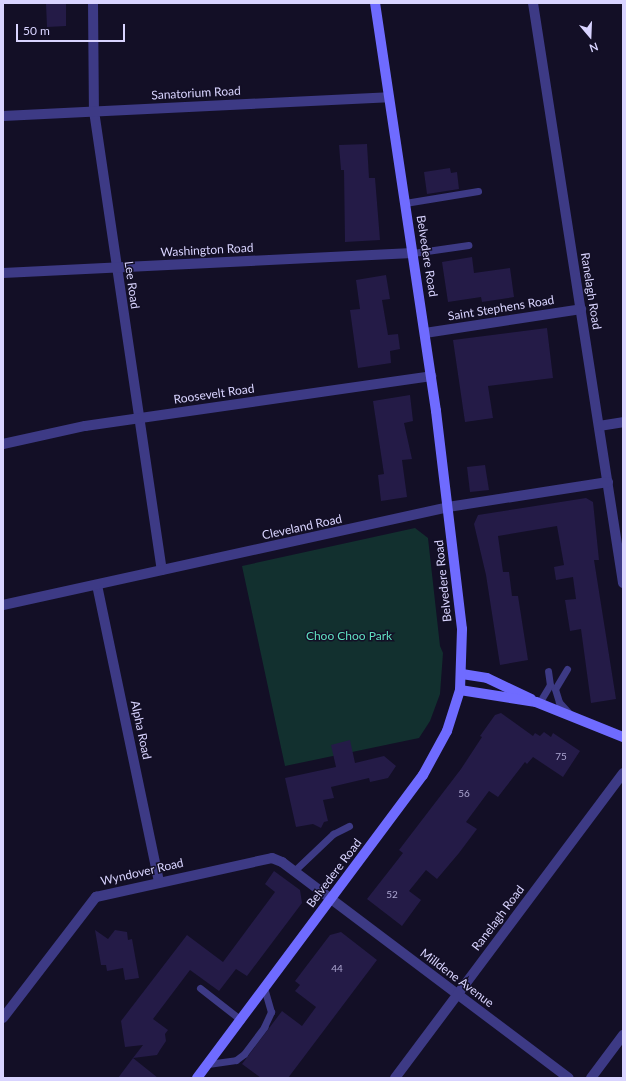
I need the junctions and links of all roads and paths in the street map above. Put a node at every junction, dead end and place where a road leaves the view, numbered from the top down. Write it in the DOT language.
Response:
graph roads {
  1 [pos="93,3"];
  2 [pos="375,3"];
  3 [pos="533,3"];
  4 [pos="389,97"];
  5 [pos="94,111"];
  6 [pos="3,116"];
  7 [pos="478,191"];
  8 [pos="405,203"];
  9 [pos="468,245"];
  10 [pos="413,253"];
  11 [pos="117,268"];
  12 [pos="3,273"];
  13 [pos="581,308"];
  14 [pos="425,333"];
  15 [pos="431,376"];
  16 [pos="139,418"];
  17 [pos="623,422"];
  18 [pos="599,426"];
  19 [pos="3,444"];
  20 [pos="608,482"];
  21 [pos="448,507"];
  22 [pos="162,570"];
  23 [pos="623,581"];
  24 [pos="97,585"];
  25 [pos="3,605"];
  26 [pos="566,669"];
  27 [pos="548,671"];
  28 [pos="462,674"];
  29 [pos="460,690"];
  30 [pos="538,703"];
  31 [pos="573,717"];
  32 [pos="623,737"];
  33 [pos="623,773"];
  34 [pos="349,826"];
  35 [pos="294,871"];
  36 [pos="159,881"];
  37 [pos="330,899"];
  38 [pos="200,988"];
  39 [pos="264,988"];
  40 [pos="457,995"];
  41 [pos="3,1018"];
  42 [pos="240,1020"];
  43 [pos="623,1035"];
  44 [pos="208,1064"];
  45 [pos="197,1078"];
  46 [pos="395,1078"];
  47 [pos="569,1078"];
  48 [pos="591,1078"];
  1 -- 5 [label="street, Lee Road"];
  2 -- 4 [label="main road, Belvedere Road"];
  3 -- 13 [label="street, Ranelagh Road"];
  4 -- 5 [label="street, Sanatorium Road"];
  4 -- 8 [label="main road, Belvedere Road"];
  5 -- 6 [label="street, Sanatorium Road"];
  5 -- 11 [label="street, Lee Road"];
  7 -- 8 [label="lane"];
  8 -- 10 [label="main road, Belvedere Road"];
  9 -- 10 [label="lane"];
  10 -- 11 [label="street, Washington Road"];
  10 -- 14 [label="main road, Belvedere Road"];
  11 -- 12 [label="street, Washington Road"];
  11 -- 16 [label="street, Lee Road"];
  13 -- 14 [label="street, Saint Stephens Road"];
  13 -- 18 [label="street, Ranelagh Road"];
  14 -- 15 [label="main road, Belvedere Road"];
  15 -- 16 [label="street, Roosevelt Road"];
  15 -- 21 [label="main road, Belvedere Road"];
  16 -- 19 [label="street, Roosevelt Road"];
  16 -- 22 [label="street, Lee Road"];
  17 -- 18 [label="street"];
  18 -- 20 [label="street, Ranelagh Road"];
  20 -- 21 [label="street, Cleveland Road"];
  20 -- 23 [label="street, Ranelagh Road"];
  21 -- 22 [label="street, Cleveland Road"];
  21 -- 28 [label="main road, Belvedere Road"];
  22 -- 24 [label="street, Cleveland Road"];
  24 -- 25 [label="street, Cleveland Road"];
  24 -- 36 [label="street, Alpha Road"];
  26 -- 31 [label="lane"];
  27 -- 30 [label="lane"];
  28 -- 29 [label="main road, Belvedere Road"];
  28 -- 30 [label="main road"];
  29 -- 30 [label="main road"];
  29 -- 37 [label="main road, Belvedere Road"];
  30 -- 31 [label="main road"];
  31 -- 32 [label="main road"];
  33 -- 40 [label="street, Ranelagh Road"];
  34 -- 35 [label="lane"];
  35 -- 36 [label="street, Wyndover Road"];
  35 -- 37 [label="street, Wyndover Road"];
  36 -- 41 [label="street, Wyndover Road"];
  37 -- 39 [label="main road, Belvedere Road"];
  37 -- 40 [label="street, Milldene Avenue"];
  38 -- 42 [label="lane"];
  39 -- 42 [label="main road, Belvedere Road"];
  39 -- 44 [label="lane"];
  40 -- 46 [label="street, Ranelagh Road"];
  40 -- 47 [label="street, Milldene Avenue"];
  42 -- 44 [label="main road, Belvedere Road"];
  43 -- 48 [label="street"];
  44 -- 45 [label="main road, Belvedere Road"];
}
